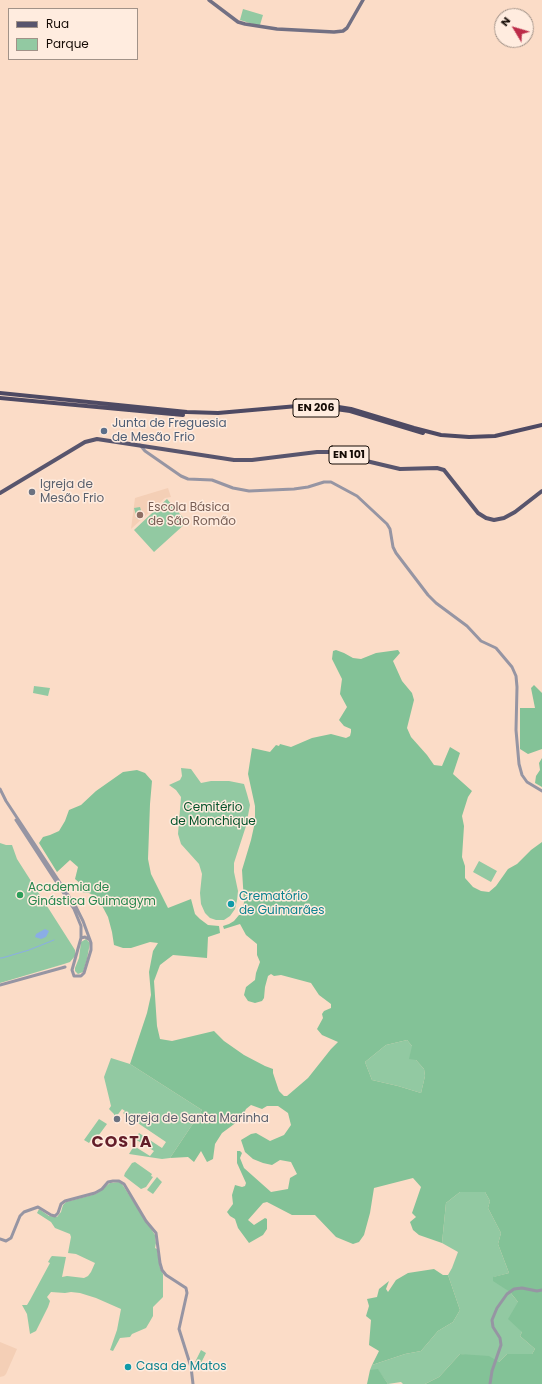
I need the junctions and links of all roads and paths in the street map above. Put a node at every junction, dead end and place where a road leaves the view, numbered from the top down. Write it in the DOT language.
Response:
graph roads {
  1 [pos="209,0"];
  2 [pos="363,0"];
  3 [pos="0,393"];
  4 [pos="0,398"];
  5 [pos="86,403"];
  6 [pos="542,426"];
  7 [pos="140,445"];
  8 [pos="151,448"];
  9 [pos="153,455"];
  10 [pos="542,491"];
  11 [pos="0,493"];
  12 [pos="0,789"];
  13 [pos="542,791"];
  14 [pos="6,801"];
  15 [pos="81,938"];
  16 [pos="90,940"];
  17 [pos="65,967"];
  18 [pos="0,985"];
  19 [pos="0,1239"];
  20 [pos="542,1290"];
  21 [pos="193,1384"];
  22 [pos="490,1384"];
  1 -- 2 [label="main road"];
  3 -- 5 [label="highway, EN 206"];
  4 -- 5 [label="highway, EN 206"];
  5 -- 6 [label="highway, EN 206"];
  7 -- 8 [label="main road, EN 101"];
  7 -- 9 [label="street"];
  7 -- 11 [label="main road, EN 101"];
  8 -- 9 [label="street"];
  8 -- 10 [label="main road, EN 101"];
  9 -- 13 [label="street"];
  12 -- 14 [label="street"];
  14 -- 15 [label="street"];
  14 -- 16 [label="street"];
  15 -- 16 [label="street"];
  15 -- 16 [label="street"];
  17 -- 18 [label="street"];
  19 -- 21 [label="street"];
  20 -- 22 [label="street"];
}
